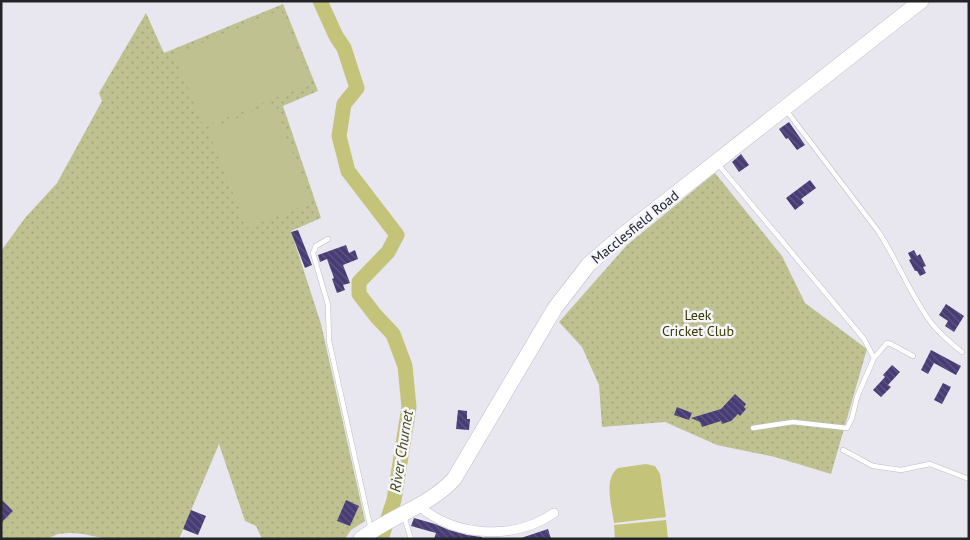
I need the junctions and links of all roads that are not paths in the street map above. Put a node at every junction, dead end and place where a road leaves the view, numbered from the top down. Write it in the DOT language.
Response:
graph roads {
  1 [pos="921,1"];
  2 [pos="784,107"];
  3 [pos="716,162"];
  4 [pos="328,239"];
  5 [pos="962,352"];
  6 [pos="912,356"];
  7 [pos="874,358"];
  8 [pos="753,428"];
  9 [pos="843,450"];
  10 [pos="969,479"];
  11 [pos="419,506"];
  12 [pos="554,513"];
  13 [pos="401,515"];
  14 [pos="369,532"];
  15 [pos="411,539"];
  1 -- 2 [label="highway, Macclesfield Road"];
  2 -- 3 [label="highway, Macclesfield Road"];
  2 -- 5 [label="lane"];
  3 -- 7 [label="lane"];
  3 -- 11 [label="highway, Macclesfield Road"];
  4 -- 14 [label="lane"];
  6 -- 7 [label="lane"];
  7 -- 8 [label="lane"];
  9 -- 10 [label="lane"];
  11 -- 12 [label="street"];
  11 -- 13 [label="highway, Macclesfield Road"];
  13 -- 14 [label="highway, Macclesfield Road"];
  13 -- 15 [label="lane"];
}
